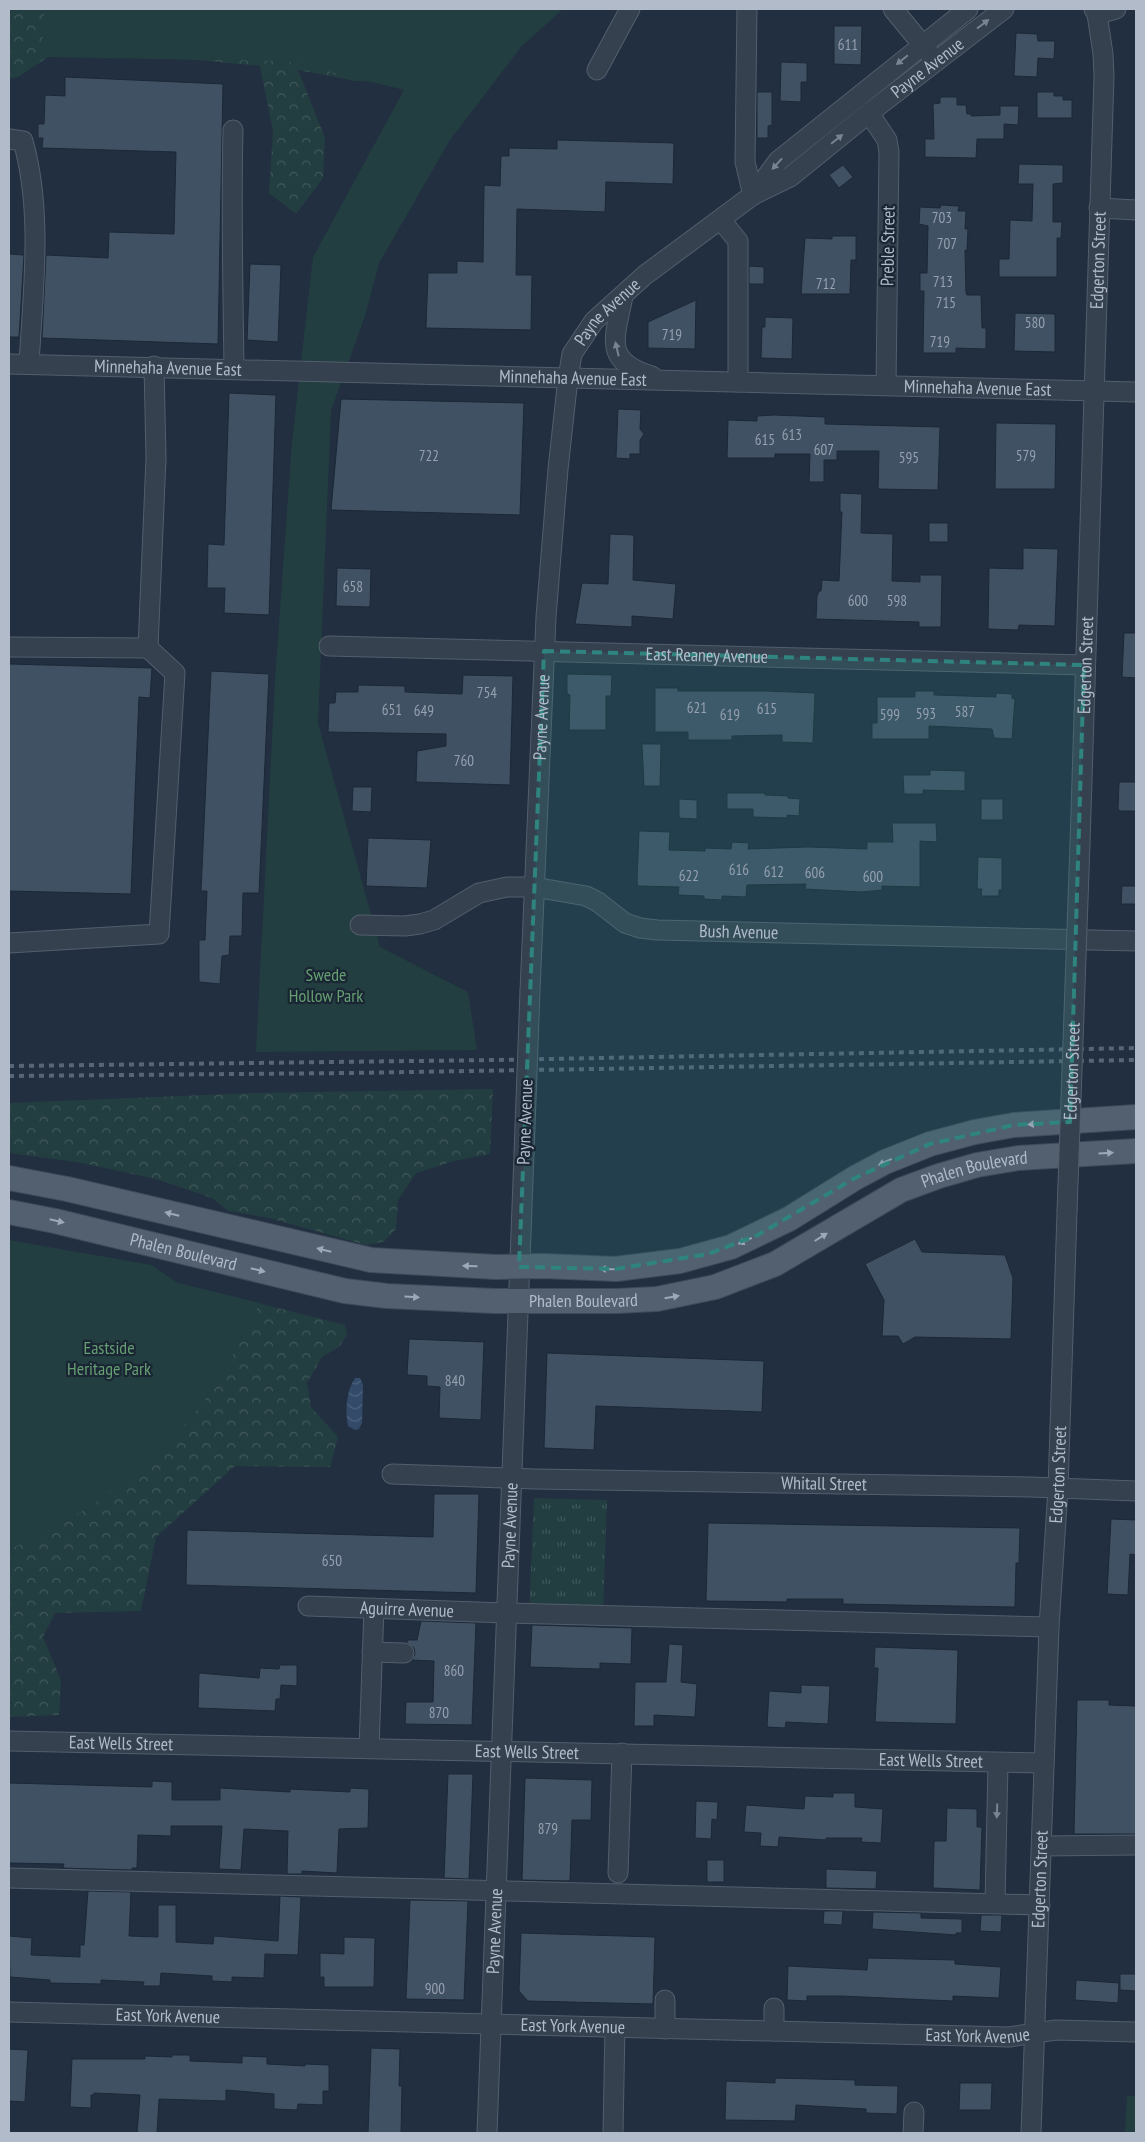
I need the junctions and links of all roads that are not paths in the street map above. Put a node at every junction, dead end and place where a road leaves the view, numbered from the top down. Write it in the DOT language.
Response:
graph roads {
  1 [pos="630,9"];
  2 [pos="748,9"];
  3 [pos="893,9"];
  4 [pos="968,9"];
  5 [pos="1004,9"];
  6 [pos="1116,9"];
  7 [pos="1095,11"];
  8 [pos="922,44"];
  9 [pos="935,61"];
  10 [pos="597,70"];
  11 [pos="869,113"];
  12 [pos="234,130"];
  13 [pos="9,139"];
  14 [pos="753,195"];
  15 [pos="1100,208"];
  16 [pos="1136,210"];
  17 [pos="721,220"];
  18 [pos="623,296"];
  19 [pos="9,364"];
  20 [pos="29,364"];
  21 [pos="154,366"];
  22 [pos="234,369"];
  23 [pos="568,378"];
  24 [pos="670,381"];
  25 [pos="738,382"];
  26 [pos="886,386"];
  27 [pos="1094,392"];
  28 [pos="1136,392"];
  29 [pos="329,646"];
  30 [pos="9,647"];
  31 [pos="148,648"];
  32 [pos="544,651"];
  33 [pos="1084,666"];
  34 [pos="534,886"];
  35 [pos="360,925"];
  36 [pos="1136,941"];
  37 [pos="9,943"];
  38 [pos="1136,1117"];
  39 [pos="1136,1151"];
  40 [pos="9,1178"];
  41 [pos="9,1212"];
  42 [pos="519,1267"];
  43 [pos="518,1301"];
  44 [pos="392,1474"];
  45 [pos="511,1478"];
  46 [pos="1058,1489"];
  47 [pos="1136,1491"];
  48 [pos="308,1606"];
  49 [pos="374,1608"];
  50 [pos="506,1613"];
  51 [pos="1049,1627"];
  52 [pos="372,1652"];
  53 [pos="404,1653"];
  54 [pos="9,1741"];
  55 [pos="369,1748"];
  56 [pos="501,1750"];
  57 [pos="622,1753"];
  58 [pos="998,1763"];
  59 [pos="1044,1763"];
  60 [pos="1136,1844"];
  61 [pos="1042,1846"];
  62 [pos="618,1873"];
  63 [pos="9,1878"];
  64 [pos="496,1890"];
  65 [pos="995,1903"];
  66 [pos="1040,1905"];
  67 [pos="665,2000"];
  68 [pos="774,2008"];
  69 [pos="9,2012"];
  70 [pos="491,2026"];
  71 [pos="616,2028"];
  72 [pos="665,2029"];
  73 [pos="774,2032"];
  74 [pos="1136,2032"];
  75 [pos="1035,2034"];
  76 [pos="914,2112"];
  77 [pos="487,2133"];
  78 [pos="613,2133"];
  79 [pos="913,2133"];
  80 [pos="1031,2133"];
  1 -- 10 [label="street"];
  2 -- 14 [label="street"];
  3 -- 8 [label="street"];
  4 -- 8 [label="street, Payne Avenue"];
  9 -- 5 [label="street, Payne Avenue, one-way"];
  6 -- 7 [label="street"];
  7 -- 15 [label="street, Edgerton Street"];
  8 -- 9 [label="street"];
  8 -- 14 [label="street, Payne Avenue, one-way"];
  9 -- 11 [label="street, Payne Avenue"];
  14 -- 11 [label="street, Payne Avenue, one-way"];
  11 -- 26 [label="street, Preble Street"];
  12 -- 22 [label="street"];
  13 -- 20 [label="street"];
  14 -- 17 [label="street, Payne Avenue"];
  15 -- 16 [label="street"];
  15 -- 27 [label="street, Edgerton Street"];
  17 -- 18 [label="street, Payne Avenue"];
  17 -- 25 [label="street"];
  18 -- 23 [label="street, Payne Avenue"];
  24 -- 18 [label="street, one-way"];
  19 -- 20 [label="street, Minnehaha Avenue East"];
  20 -- 21 [label="street, Minnehaha Avenue East"];
  21 -- 22 [label="street, Minnehaha Avenue East"];
  21 -- 31 [label="street"];
  22 -- 23 [label="street, Minnehaha Avenue East"];
  23 -- 24 [label="street, Minnehaha Avenue East"];
  23 -- 32 [label="street, Payne Avenue"];
  24 -- 25 [label="street, Minnehaha Avenue East"];
  25 -- 26 [label="street, Minnehaha Avenue East"];
  26 -- 27 [label="street, Minnehaha Avenue East"];
  27 -- 28 [label="street, Minnehaha Avenue East"];
  27 -- 33 [label="street, Edgerton Street"];
  29 -- 32 [label="street, East Reaney Avenue"];
  30 -- 31 [label="street"];
  31 -- 37 [label="street"];
  32 -- 33 [label="street, East Reaney Avenue"];
  32 -- 34 [label="street, Payne Avenue"];
  33 -- 46 [label="street, Edgerton Street, bridge"];
  34 -- 35 [label="street, Bush Avenue"];
  34 -- 36 [label="street, Bush Avenue"];
  34 -- 42 [label="street, Payne Avenue, bridge"];
  38 -- 42 [label="main road, Phalen Boulevard, one-way"];
  43 -- 39 [label="main road, Phalen Boulevard, one-way"];
  42 -- 40 [label="main road, Phalen Boulevard, one-way"];
  41 -- 43 [label="main road, Phalen Boulevard, one-way"];
  42 -- 43 [label="street, Payne Avenue"];
  43 -- 45 [label="street, Payne Avenue"];
  44 -- 45 [label="street, Whitall Street"];
  45 -- 46 [label="street, Whitall Street"];
  45 -- 50 [label="street, Payne Avenue"];
  46 -- 47 [label="street, Whitall Street"];
  46 -- 51 [label="street, Edgerton Street"];
  48 -- 49 [label="street, Aguirre Avenue"];
  49 -- 50 [label="street, Aguirre Avenue"];
  49 -- 52 [label="street"];
  50 -- 51 [label="street, Aguirre Avenue"];
  50 -- 56 [label="street, Payne Avenue"];
  51 -- 59 [label="street, Edgerton Street"];
  52 -- 53 [label="street"];
  52 -- 55 [label="street"];
  54 -- 55 [label="street, East Wells Street"];
  55 -- 56 [label="street, East Wells Street"];
  56 -- 57 [label="street, East Wells Street"];
  56 -- 64 [label="street, Payne Avenue"];
  57 -- 58 [label="street, East Wells Street"];
  57 -- 62 [label="street"];
  58 -- 59 [label="street, East Wells Street"];
  58 -- 65 [label="street, one-way"];
  59 -- 61 [label="street, Edgerton Street"];
  60 -- 61 [label="street"];
  61 -- 66 [label="street, Edgerton Street"];
  63 -- 64 [label="street"];
  64 -- 65 [label="street"];
  64 -- 70 [label="street, Payne Avenue"];
  65 -- 66 [label="street"];
  66 -- 75 [label="street, Edgerton Street"];
  67 -- 72 [label="street"];
  68 -- 73 [label="street"];
  69 -- 70 [label="street, East York Avenue"];
  70 -- 71 [label="street, East York Avenue"];
  70 -- 77 [label="street, Payne Avenue"];
  71 -- 72 [label="street, East York Avenue"];
  71 -- 78 [label="street"];
  72 -- 73 [label="street, East York Avenue"];
  73 -- 75 [label="street, East York Avenue"];
  74 -- 75 [label="street, East York Avenue"];
  75 -- 80 [label="street, Edgerton Street"];
  76 -- 79 [label="street"];
}
